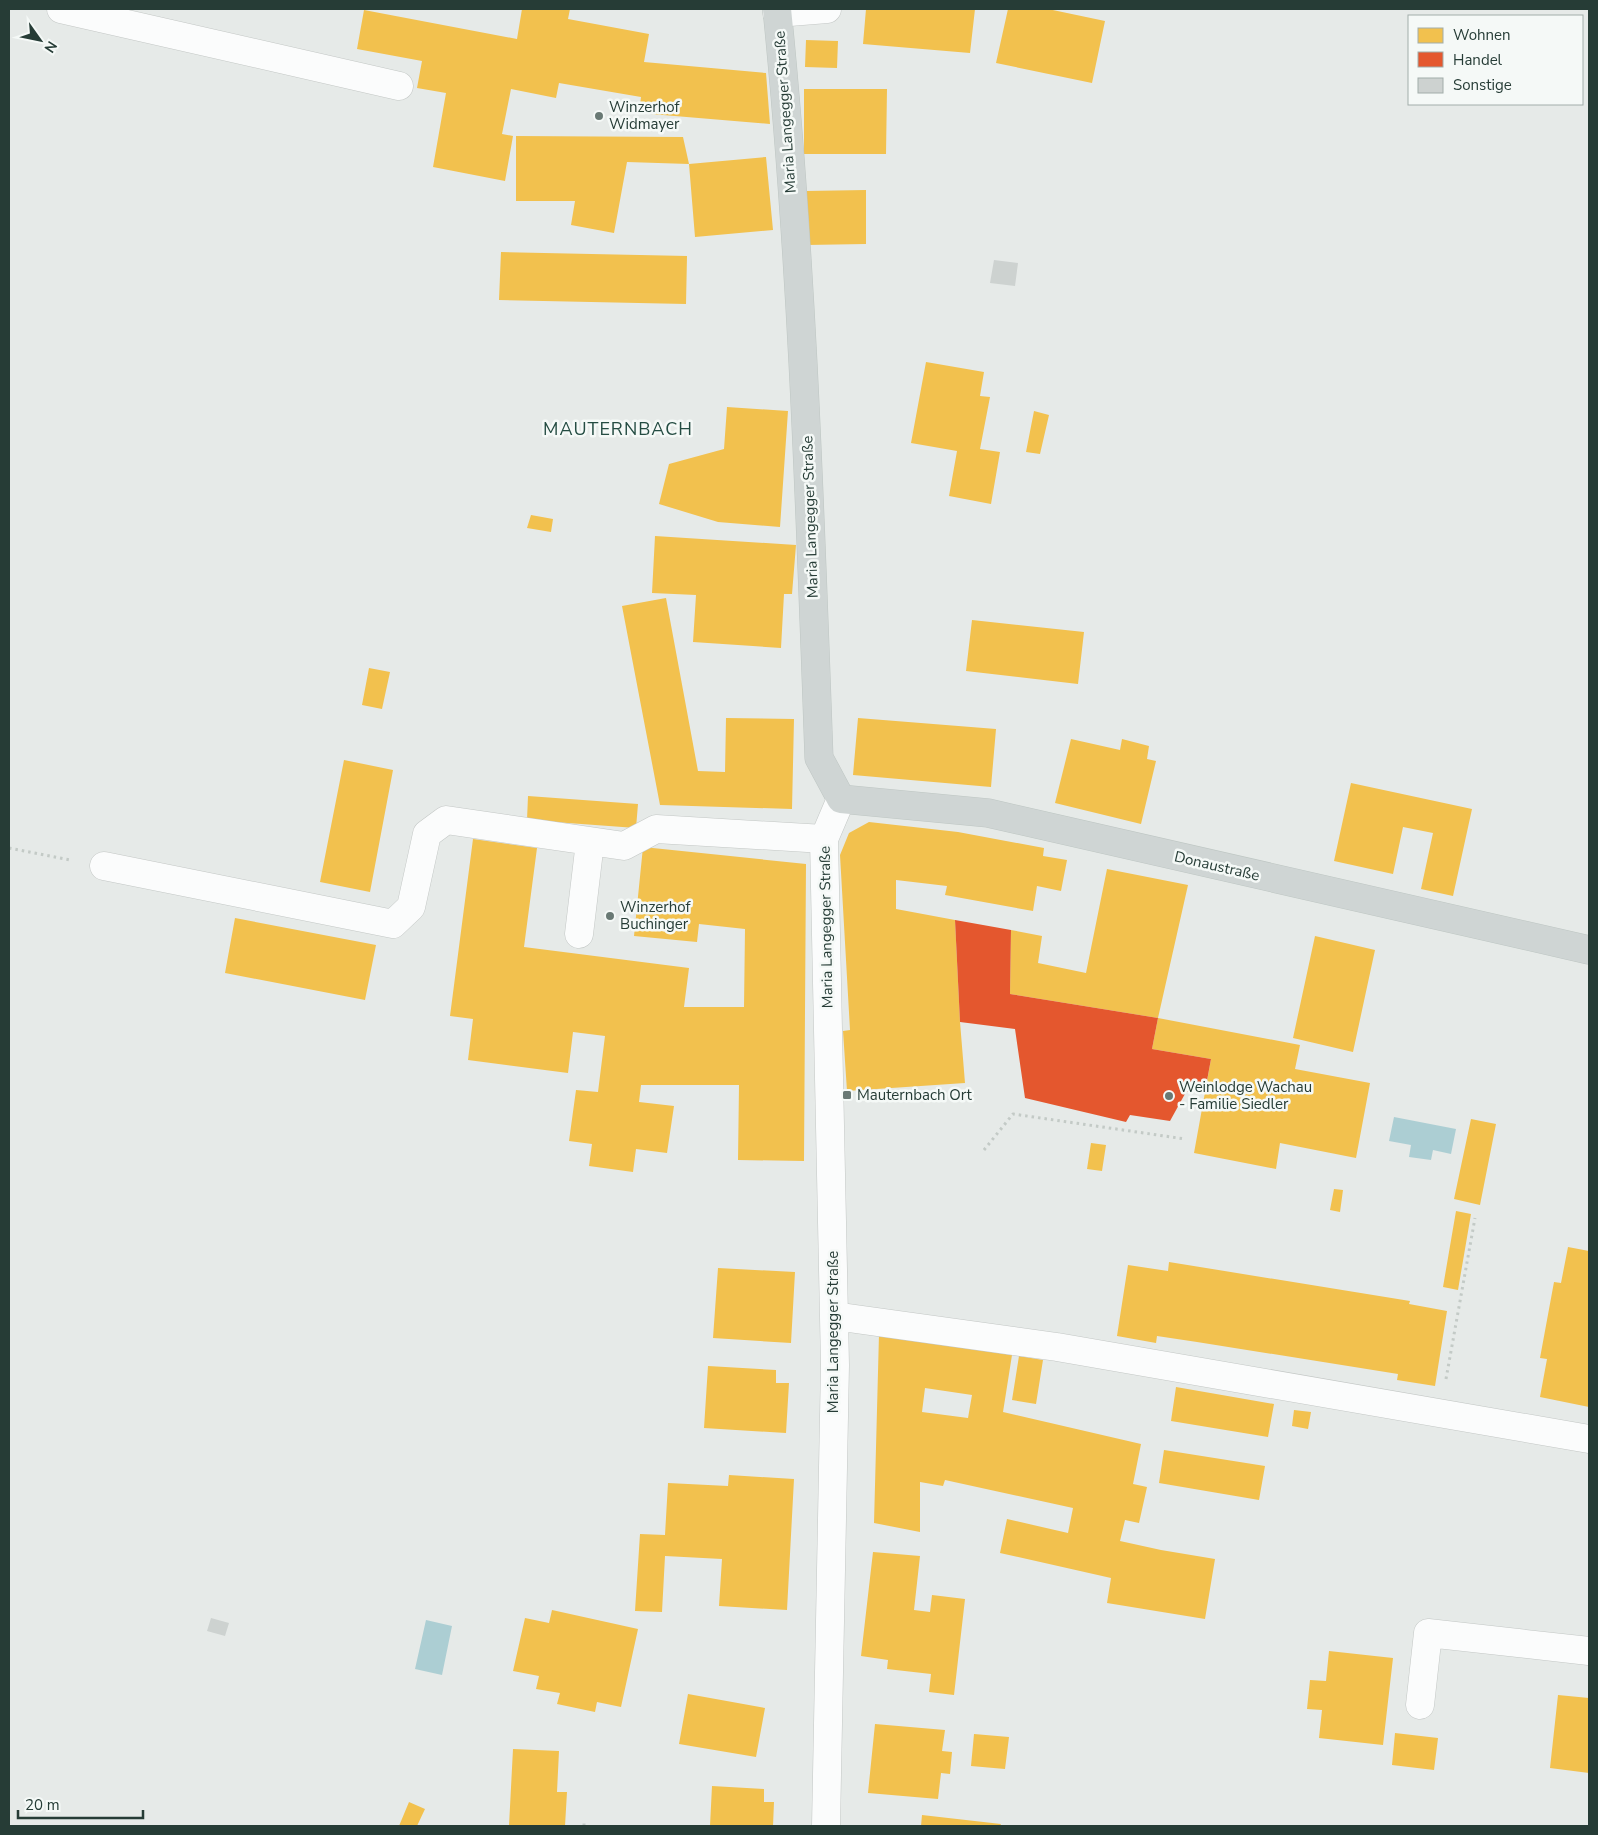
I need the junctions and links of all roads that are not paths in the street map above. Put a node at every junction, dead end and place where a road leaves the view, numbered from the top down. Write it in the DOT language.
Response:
graph roads {
  1 [pos="61,9"];
  2 [pos="827,9"];
  3 [pos="777,11"];
  4 [pos="399,86"];
  5 [pos="841,799"];
  6 [pos="824,839"];
  7 [pos="590,842"];
  8 [pos="104,866"];
  9 [pos="579,934"];
  10 [pos="1589,950"];
  11 [pos="834,1316"];
  12 [pos="1589,1439"];
  13 [pos="1589,1651"];
  14 [pos="1420,1706"];
  15 [pos="826,1826"];
  1 -- 4 [label="street"];
  2 -- 3 [label="street"];
  3 -- 5 [label="main road, Maria Langegger Straße"];
  5 -- 6 [label="street, Maria Langegger Straße"];
  5 -- 10 [label="main road, Donaustraße"];
  6 -- 7 [label="street"];
  6 -- 11 [label="street, Maria Langegger Straße"];
  7 -- 8 [label="street"];
  7 -- 9 [label="street"];
  11 -- 12 [label="street"];
  11 -- 15 [label="street, Maria Langegger Straße"];
  13 -- 14 [label="street"];
}
